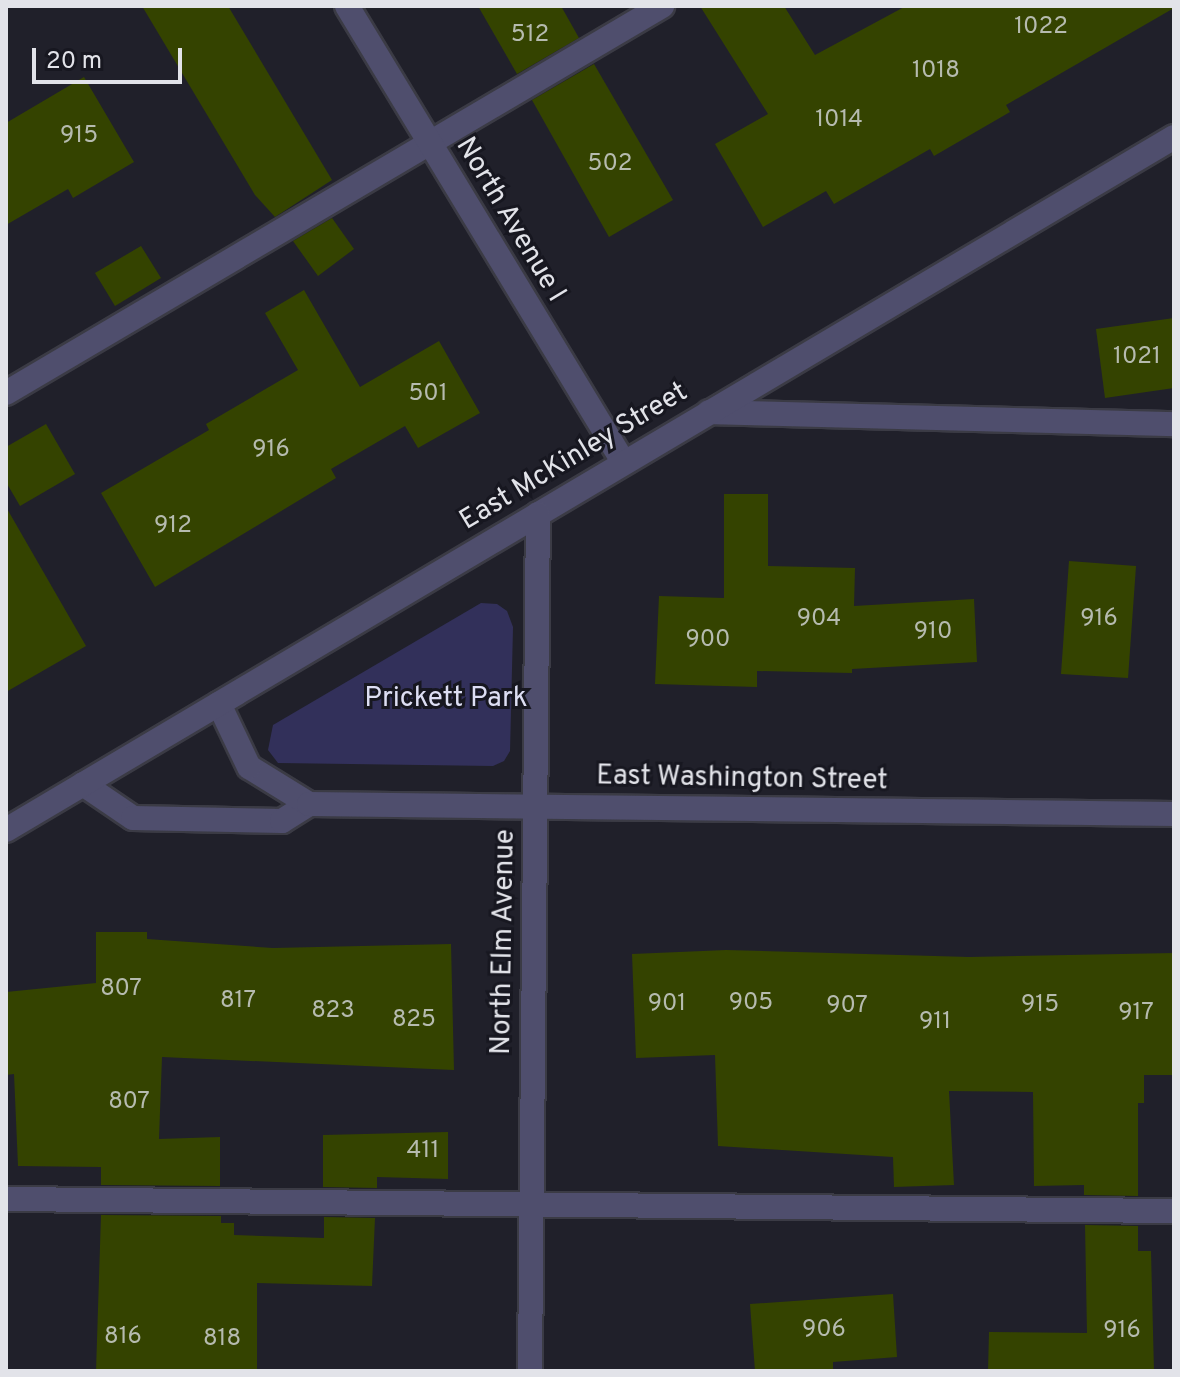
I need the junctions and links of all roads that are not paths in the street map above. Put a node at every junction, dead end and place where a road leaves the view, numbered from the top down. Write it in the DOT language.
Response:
graph roads {
  1 [pos="347,6"];
  2 [pos="662,6"];
  3 [pos="1174,137"];
  4 [pos="430,144"];
  5 [pos="6,393"];
  6 [pos="709,412"];
  7 [pos="1174,424"];
  8 [pos="624,463"];
  9 [pos="538,514"];
  10 [pos="219,704"];
  11 [pos="83,784"];
  12 [pos="309,804"];
  13 [pos="536,807"];
  14 [pos="1174,814"];
  15 [pos="6,830"];
  16 [pos="6,1199"];
  17 [pos="531,1204"];
  18 [pos="1174,1211"];
  19 [pos="530,1371"];
  1 -- 4 [label="street, North Avenue I"];
  2 -- 4 [label="street"];
  3 -- 6 [label="street, East McKinley Street"];
  4 -- 5 [label="street"];
  4 -- 8 [label="street, North Avenue I"];
  6 -- 7 [label="street"];
  6 -- 8 [label="street, East McKinley Street"];
  8 -- 9 [label="street, East McKinley Street"];
  9 -- 10 [label="street, East McKinley Street"];
  9 -- 13 [label="street, North Elm Avenue"];
  10 -- 11 [label="street, East McKinley Street"];
  10 -- 12 [label="street"];
  11 -- 12 [label="street, East Washington Street"];
  11 -- 15 [label="street, East McKinley Street"];
  12 -- 13 [label="street, East Washington Street"];
  13 -- 14 [label="street, East Washington Street"];
  13 -- 17 [label="street, North Elm Avenue"];
  16 -- 17 [label="street"];
  17 -- 18 [label="street"];
  17 -- 19 [label="street, North Elm Avenue"];
}
